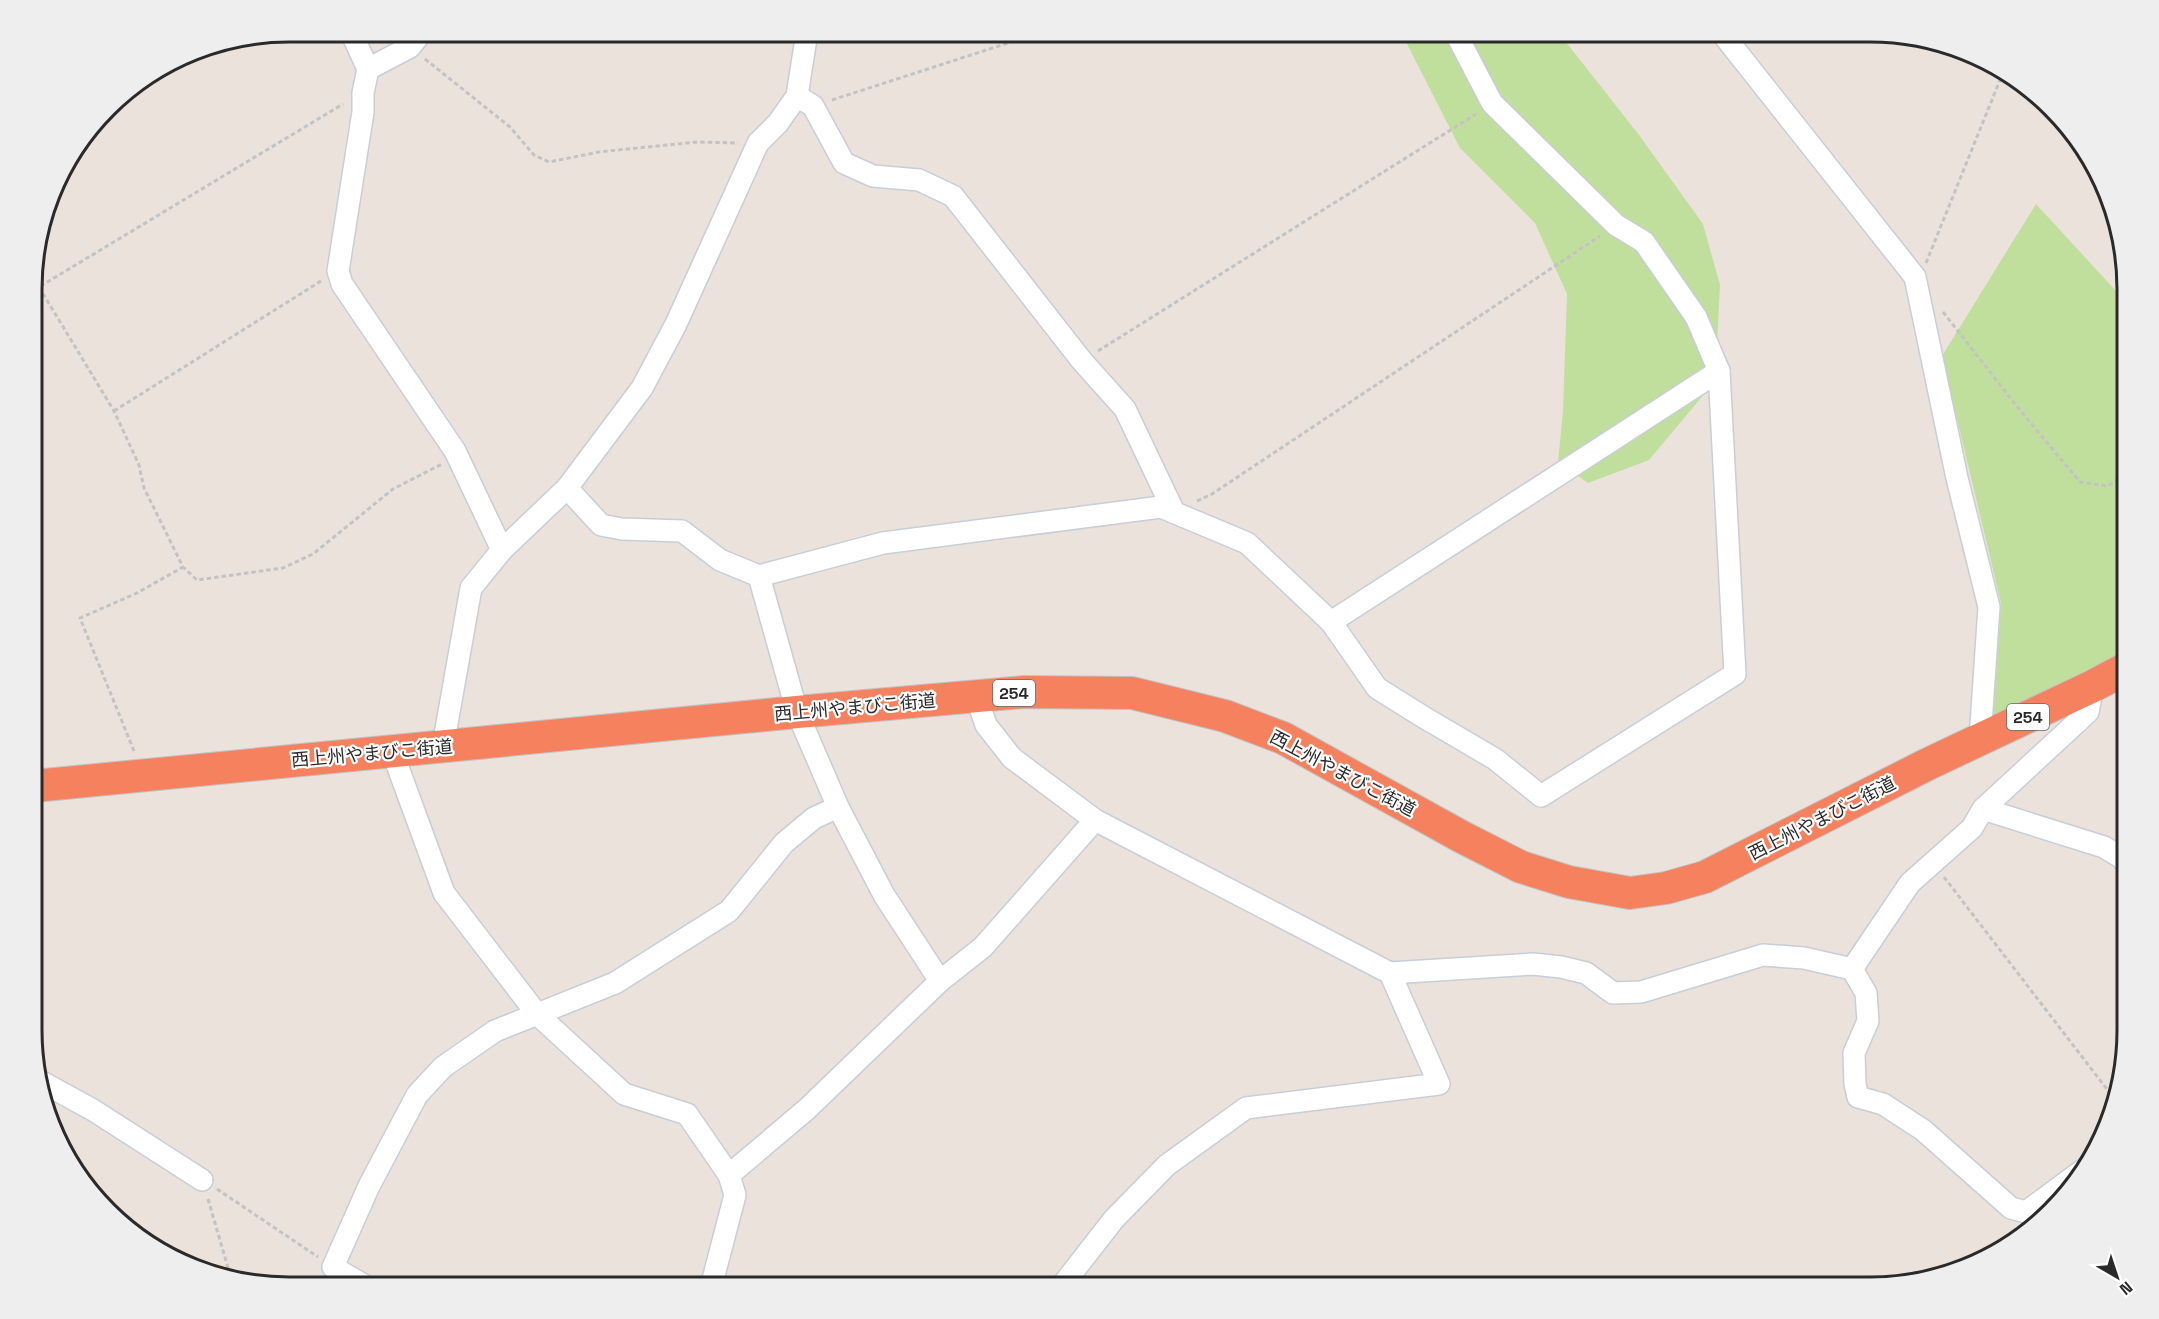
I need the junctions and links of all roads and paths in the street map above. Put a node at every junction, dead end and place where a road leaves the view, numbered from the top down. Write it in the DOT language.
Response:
graph roads {
  1 [pos="356,42"];
  2 [pos="411,42"];
  3 [pos="419,42"];
  4 [pos="807,42"];
  5 [pos="1008,42"];
  6 [pos="1460,42"];
  7 [pos="1729,42"];
  8 [pos="368,69"];
  9 [pos="2000,80"];
  10 [pos="363,93"];
  11 [pos="805,101"];
  12 [pos="1492,103"];
  13 [pos="758,143"];
  14 [pos="1616,225"];
  15 [pos="338,270"];
  16 [pos="1915,277"];
  17 [pos="42,285"];
  18 [pos="42,292"];
  19 [pos="1941,309"];
  20 [pos="1082,361"];
  21 [pos="1719,371"];
  22 [pos="114,411"];
  23 [pos="458,456"];
  24 [pos="2117,479"];
  25 [pos="567,488"];
  26 [pos="1174,512"];
  27 [pos="502,550"];
  28 [pos="183,567"];
  29 [pos="759,576"];
  30 [pos="1330,622"];
  31 [pos="2117,674"];
  32 [pos="2093,687"];
  33 [pos="976,696"];
  34 [pos="797,712"];
  35 [pos="1980,739"];
  36 [pos="443,746"];
  37 [pos="392,751"];
  38 [pos="142,776"];
  39 [pos="42,785"];
  40 [pos="838,807"];
  41 [pos="1983,809"];
  42 [pos="1095,820"];
  43 [pos="2117,855"];
  44 [pos="1933,862"];
  45 [pos="1852,969"];
  46 [pos="1390,973"];
  47 [pos="940,981"];
  48 [pos="537,1014"];
  49 [pos="48,1086"];
  50 [pos="2109,1092"];
  51 [pos="729,1175"];
  52 [pos="202,1180"];
  53 [pos="2062,1186"];
  54 [pos="333,1267"];
  55 [pos="229,1270"];
  56 [pos="350,1277"];
  57 [pos="714,1277"];
  58 [pos="1069,1277"];
  1 -- 8 [label="street"];
  2 -- 8 [label="street"];
  3 -- 13 [label="path"];
  4 -- 11 [label="street"];
  5 -- 11 [label="path"];
  6 -- 12 [label="street"];
  7 -- 16 [label="street"];
  8 -- 10 [label="street"];
  9 -- 16 [label="path"];
  10 -- 15 [label="street"];
  10 -- 17 [label="path"];
  11 -- 13 [label="street"];
  11 -- 20 [label="street"];
  12 -- 14 [label="street"];
  12 -- 20 [label="path"];
  13 -- 25 [label="street"];
  14 -- 21 [label="street"];
  14 -- 26 [label="path"];
  15 -- 22 [label="path"];
  15 -- 23 [label="street"];
  16 -- 35 [label="street"];
  18 -- 22 [label="path"];
  19 -- 24 [label="path"];
  20 -- 26 [label="street"];
  21 -- 30 [label="street"];
  21 -- 30 [label="street"];
  22 -- 28 [label="path"];
  23 -- 27 [label="street"];
  23 -- 28 [label="path"];
  25 -- 27 [label="street"];
  25 -- 29 [label="street"];
  26 -- 29 [label="street"];
  26 -- 30 [label="street"];
  27 -- 36 [label="street"];
  28 -- 38 [label="path"];
  29 -- 34 [label="street"];
  31 -- 32 [label="highway, 西上州やまびこ街道 / 254"];
  32 -- 35 [label="highway, 西上州やまびこ街道 / 254"];
  32 -- 41 [label="street"];
  33 -- 34 [label="highway, 西上州やまびこ街道 / 254"];
  33 -- 35 [label="highway, 西上州やまびこ街道 / 254"];
  33 -- 42 [label="street"];
  34 -- 36 [label="highway, 西上州やまびこ街道 / 254"];
  34 -- 40 [label="street"];
  36 -- 37 [label="highway, 西上州やまびこ街道 / 254"];
  37 -- 38 [label="highway, 西上州やまびこ街道 / 254"];
  37 -- 48 [label="street"];
  38 -- 39 [label="highway, 西上州やまびこ街道 / 254"];
  40 -- 47 [label="street"];
  40 -- 48 [label="street"];
  41 -- 43 [label="street"];
  41 -- 44 [label="street"];
  42 -- 46 [label="street"];
  42 -- 47 [label="street"];
  44 -- 45 [label="street"];
  44 -- 50 [label="path"];
  45 -- 46 [label="street"];
  45 -- 53 [label="street"];
  46 -- 58 [label="street"];
  47 -- 51 [label="street"];
  48 -- 51 [label="street"];
  48 -- 54 [label="street"];
  49 -- 52 [label="street"];
  51 -- 57 [label="street"];
  52 -- 54 [label="path"];
  52 -- 55 [label="path"];
  54 -- 56 [label="street"];
}
